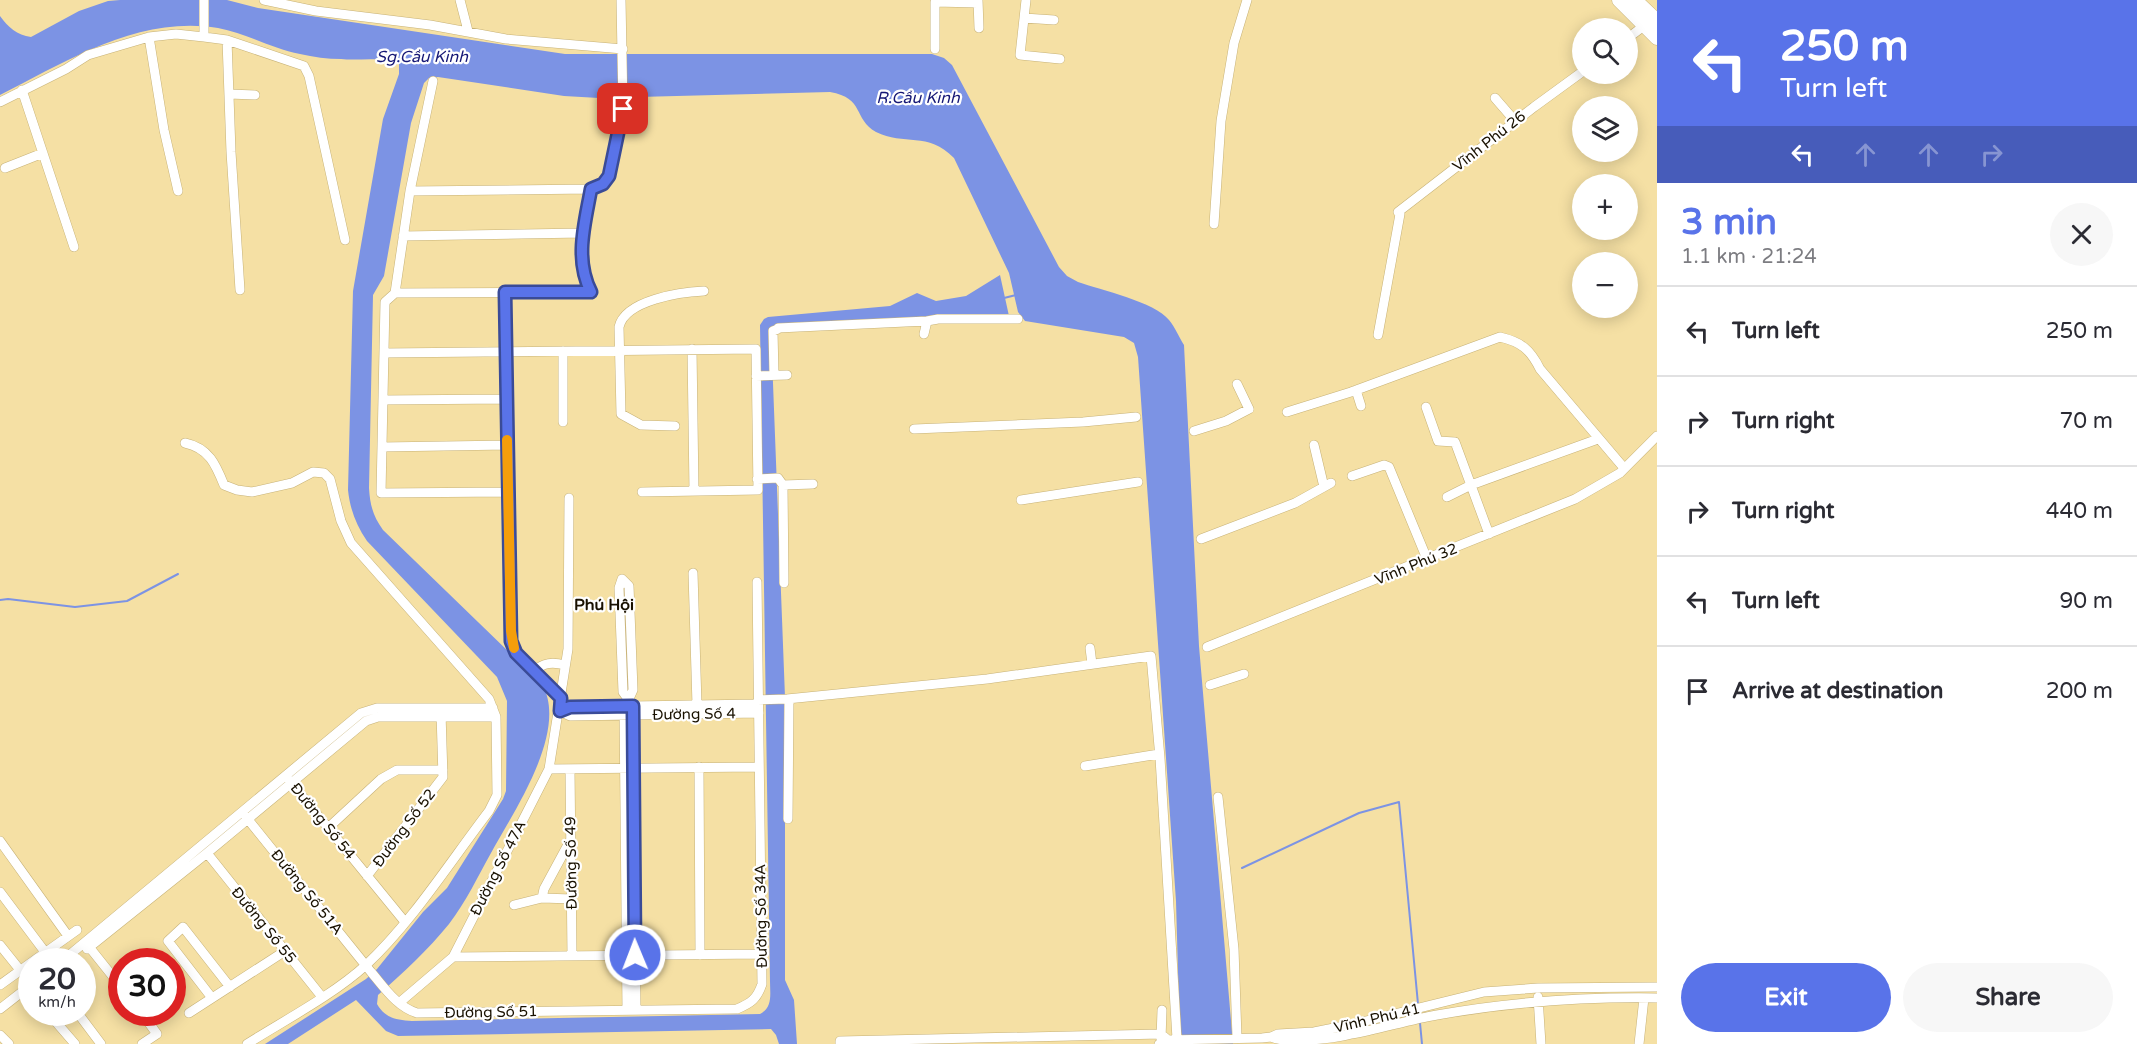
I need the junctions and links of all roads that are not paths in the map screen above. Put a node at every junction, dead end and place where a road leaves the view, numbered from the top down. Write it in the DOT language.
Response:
graph roads {
  1 [pos="204,0"];
  2 [pos="264,0"];
  3 [pos="460,0"];
  4 [pos="621,0"];
  5 [pos="1026,0"];
  6 [pos="1247,0"];
  7 [pos="1619,0"];
  8 [pos="1635,0"];
  9 [pos="978,1"];
  10 [pos="1024,18"];
  11 [pos="1054,20"];
  12 [pos="1651,23"];
  13 [pos="978,28"];
  14 [pos="468,31"];
  15 [pos="1638,31"];
  16 [pos="204,32"];
  17 [pos="148,37"];
  18 [pos="1657,38"];
  19 [pos="227,40"];
  20 [pos="935,49"];
  21 [pos="623,52"];
  22 [pos="1060,59"];
  23 [pos="1572,79"];
  24 [pos="433,81"];
  25 [pos="22,90"];
  26 [pos="229,94"];
  27 [pos="255,95"];
  28 [pos="1495,98"];
  29 [pos="0,102"];
  30 [pos="1515,121"];
  31 [pos="43,153"];
  32 [pos="5,168"];
  33 [pos="591,189"];
  34 [pos="178,191"];
  35 [pos="410,191"];
  36 [pos="1214,224"];
  37 [pos="583,233"];
  38 [pos="404,236"];
  39 [pos="345,240"];
  40 [pos="74,248"];
  41 [pos="240,290"];
  42 [pos="704,291"];
  43 [pos="505,292"];
  44 [pos="395,294"];
  45 [pos="1018,319"];
  46 [pos="927,321"];
  47 [pos="924,334"];
  48 [pos="1378,335"];
  49 [pos="619,350"];
  50 [pos="692,350"];
  51 [pos="506,351"];
  52 [pos="563,351"];
  53 [pos="384,352"];
  54 [pos="773,375"];
  55 [pos="787,375"];
  56 [pos="758,376"];
  57 [pos="1237,384"];
  58 [pos="1356,390"];
  59 [pos="507,399"];
  60 [pos="383,400"];
  61 [pos="1361,406"];
  62 [pos="1426,407"];
  63 [pos="1287,412"];
  64 [pos="1136,417"];
  65 [pos="562,422"];
  66 [pos="675,426"];
  67 [pos="914,429"];
  68 [pos="1194,431"];
  69 [pos="1657,436"];
  70 [pos="1598,439"];
  71 [pos="185,443"];
  72 [pos="508,445"];
  73 [pos="1314,445"];
  74 [pos="381,447"];
  75 [pos="1622,471"];
  76 [pos="1352,476"];
  77 [pos="759,479"];
  78 [pos="780,481"];
  79 [pos="1138,482"];
  80 [pos="813,484"];
  81 [pos="1471,485"];
  82 [pos="694,491"];
  83 [pos="508,492"];
  84 [pos="642,492"];
  85 [pos="1447,497"];
  86 [pos="569,498"];
  87 [pos="1021,500"];
  88 [pos="1489,534"];
  89 [pos="1201,540"];
  90 [pos="1427,559"];
  91 [pos="693,573"];
  92 [pos="757,582"];
  93 [pos="784,583"];
  94 [pos="1207,647"];
  95 [pos="1090,648"];
  96 [pos="565,664"];
  97 [pos="1092,664"];
  98 [pos="534,672"];
  99 [pos="1244,675"];
  100 [pos="1210,685"];
  101 [pos="561,698"];
  102 [pos="788,699"];
  103 [pos="760,704"];
  104 [pos="697,705"];
  105 [pos="628,709"];
  106 [pos="560,711"];
  107 [pos="494,712"];
  108 [pos="441,713"];
  109 [pos="1159,754"];
  110 [pos="1085,766"];
  111 [pos="759,767"];
  112 [pos="629,768"];
  113 [pos="699,768"];
  114 [pos="549,769"];
  115 [pos="570,769"];
  116 [pos="443,770"];
  117 [pos="289,779"];
  118 [pos="1218,797"];
  119 [pos="245,815"];
  120 [pos="788,819"];
  121 [pos="328,828"];
  122 [pos="571,839"];
  123 [pos="0,841"];
  124 [pos="207,853"];
  125 [pos="367,876"];
  126 [pos="0,892"];
  127 [pos="542,898"];
  128 [pos="572,899"];
  129 [pos="514,905"];
  130 [pos="405,922"];
  131 [pos="77,930"];
  132 [pos="68,936"];
  133 [pos="0,945"];
  134 [pos="87,945"];
  135 [pos="42,948"];
  136 [pos="51,948"];
  137 [pos="82,948"];
  138 [pos="84,948"];
  139 [pos="285,951"];
  140 [pos="762,954"];
  141 [pos="631,955"];
  142 [pos="700,955"];
  143 [pos="572,956"];
  144 [pos="453,957"];
  145 [pos="18,968"];
  146 [pos="368,968"];
  147 [pos="108,971"];
  148 [pos="18,972"];
  149 [pos="0,985"];
  150 [pos="230,987"];
  151 [pos="1538,988"];
  152 [pos="1653,994"];
  153 [pos="18,995"];
  154 [pos="322,997"];
  155 [pos="212,998"];
  156 [pos="18,1002"];
  157 [pos="1537,1002"];
  158 [pos="399,1003"];
  159 [pos="1421,1008"];
  160 [pos="0,1009"];
  161 [pos="631,1010"];
  162 [pos="1162,1010"];
  163 [pos="189,1013"];
  164 [pos="0,1016"];
  165 [pos="1423,1018"];
  166 [pos="59,1026"];
  167 [pos="87,1026"];
  168 [pos="151,1026"];
  169 [pos="0,1035"];
  170 [pos="1271,1037"];
  171 [pos="1234,1038"];
  172 [pos="1041,1040"];
  173 [pos="1168,1040"];
  174 [pos="840,1042"];
  175 [pos="9,1044"];
  176 [pos="75,1044"];
  177 [pos="100,1044"];
  178 [pos="142,1044"];
  179 [pos="248,1044"];
  180 [pos="1541,1044"];
  181 [pos="1639,1044"];
  1 -- 16 [label="street"];
  2 -- 14 [label="street"];
  3 -- 14 [label="street"];
  4 -- 21 [label="street"];
  5 -- 10 [label="street"];
  6 -- 36 [label="street"];
  7 -- 12 [label="highway"];
  8 -- 12 [label="highway"];
  9 -- 13 [label="street"];
  9 -- 20 [label="street"];
  10 -- 11 [label="street"];
  10 -- 22 [label="street"];
  12 -- 15 [label="street"];
  12 -- 18 [label="highway"];
  14 -- 21 [label="street"];
  16 -- 17 [label="street"];
  16 -- 19 [label="street"];
  17 -- 25 [label="street"];
  17 -- 34 [label="street"];
  19 -- 26 [label="street"];
  19 -- 39 [label="street"];
  21 -- 33 [label="street"];
  23 -- 30 [label="street, Vĩnh Phú 26"];
  24 -- 35 [label="street"];
  25 -- 29 [label="street"];
  25 -- 31 [label="street"];
  26 -- 27 [label="street"];
  26 -- 41 [label="street"];
  28 -- 30 [label="street"];
  30 -- 48 [label="street, Vĩnh Phú 26"];
  31 -- 32 [label="street"];
  31 -- 40 [label="street"];
  33 -- 35 [label="street"];
  33 -- 37 [label="street"];
  35 -- 38 [label="street"];
  37 -- 38 [label="street"];
  37 -- 43 [label="street"];
  38 -- 44 [label="street"];
  42 -- 49 [label="street"];
  43 -- 44 [label="street"];
  43 -- 51 [label="street"];
  44 -- 53 [label="street"];
  45 -- 46 [label="street"];
  46 -- 47 [label="street"];
  46 -- 54 [label="street"];
  49 -- 50 [label="street"];
  49 -- 52 [label="street"];
  49 -- 66 [label="street"];
  50 -- 56 [label="street"];
  50 -- 82 [label="street"];
  51 -- 52 [label="street"];
  51 -- 53 [label="street"];
  51 -- 59 [label="street"];
  52 -- 65 [label="street"];
  53 -- 60 [label="street"];
  54 -- 55 [label="street"];
  54 -- 56 [label="street"];
  56 -- 77 [label="street"];
  57 -- 68 [label="street"];
  58 -- 61 [label="street"];
  58 -- 63 [label="street"];
  58 -- 70 [label="street"];
  59 -- 60 [label="street"];
  59 -- 72 [label="street"];
  60 -- 74 [label="street"];
  62 -- 81 [label="street"];
  64 -- 67 [label="street"];
  69 -- 75 [label="street, Vĩnh Phú 32"];
  70 -- 75 [label="street"];
  70 -- 81 [label="street"];
  71 -- 107 [label="street"];
  72 -- 74 [label="street"];
  72 -- 83 [label="street"];
  73 -- 89 [label="street"];
  74 -- 83 [label="street"];
  75 -- 88 [label="street, Vĩnh Phú 32"];
  76 -- 90 [label="street"];
  77 -- 78 [label="street"];
  77 -- 82 [label="street"];
  78 -- 80 [label="street"];
  78 -- 93 [label="street"];
  79 -- 87 [label="street"];
  81 -- 85 [label="street"];
  81 -- 88 [label="street"];
  82 -- 84 [label="street"];
  83 -- 98 [label="street"];
  86 -- 96 [label="street, Đường Số 47A"];
  88 -- 90 [label="street, Vĩnh Phú 32"];
  90 -- 94 [label="street, Vĩnh Phú 32"];
  91 -- 104 [label="street"];
  92 -- 103 [label="street, Đường Số 34A"];
  95 -- 97 [label="street"];
  96 -- 98 [label="street"];
  96 -- 101 [label="street, Đường Số 47A"];
  97 -- 102 [label="street"];
  97 -- 109 [label="street"];
  98 -- 101 [label="street"];
  99 -- 100 [label="street"];
  101 -- 106 [label="street, Đường Số 47A"];
  102 -- 103 [label="street"];
  102 -- 120 [label="street"];
  103 -- 104 [label="street"];
  103 -- 105 [label="street, Đường Số 4"];
  103 -- 111 [label="street, Đường Số 34A"];
  104 -- 105 [label="street"];
  105 -- 105 [label="street"];
  105 -- 106 [label="street, Đường Số 4"];
  105 -- 112 [label="street"];
  106 -- 114 [label="street, Đường Số 47A"];
  107 -- 108 [label="street"];
  107 -- 130 [label="street"];
  108 -- 116 [label="street"];
  108 -- 117 [label="street"];
  109 -- 110 [label="street"];
  109 -- 173 [label="street"];
  111 -- 113 [label="street"];
  111 -- 140 [label="street, Đường Số 34A"];
  112 -- 113 [label="street"];
  112 -- 115 [label="street"];
  112 -- 141 [label="street"];
  113 -- 142 [label="street"];
  114 -- 115 [label="street"];
  114 -- 144 [label="street, Đường Số 47A"];
  115 -- 122 [label="street, Đường Số 49"];
  116 -- 121 [label="street"];
  116 -- 125 [label="street, Đường Số 52"];
  117 -- 119 [label="street"];
  117 -- 121 [label="street, Đường Số 54"];
  118 -- 171 [label="street"];
  119 -- 124 [label="street"];
  119 -- 134 [label="street"];
  119 -- 146 [label="street, Đường Số 51A"];
  121 -- 125 [label="street, Đường Số 54"];
  122 -- 127 [label="street"];
  122 -- 128 [label="street, Đường Số 49"];
  123 -- 132 [label="street"];
  124 -- 134 [label="street"];
  124 -- 139 [label="street, Đường Số 55"];
  125 -- 130 [label="street, Đường Số 54"];
  126 -- 135 [label="street"];
  127 -- 128 [label="street"];
  127 -- 129 [label="street"];
  128 -- 143 [label="street, Đường Số 49"];
  130 -- 146 [label="street"];
  131 -- 132 [label="street"];
  132 -- 136 [label="street"];
  133 -- 145 [label="street"];
  134 -- 137 [label="street"];
  134 -- 138 [label="street"];
  134 -- 147 [label="street"];
  139 -- 150 [label="street"];
  139 -- 154 [label="street, Đường Số 55"];
  140 -- 142 [label="street"];
  140 -- 161 [label="street, Đường Số 34A"];
  141 -- 142 [label="street"];
  141 -- 143 [label="street"];
  141 -- 161 [label="street"];
  143 -- 144 [label="street"];
  144 -- 158 [label="street, Đường Số 47A"];
  146 -- 154 [label="street"];
  146 -- 158 [label="street, Đường Số 51"];
  148 -- 149 [label="street"];
  150 -- 155 [label="street"];
  150 -- 155 [label="street"];
  151 -- 152 [label="street, Vĩnh Phú 41"];
  151 -- 157 [label="street"];
  151 -- 159 [label="street, Vĩnh Phú 41"];
  152 -- 157 [label="street, Vĩnh Phú 41"];
  152 -- 181 [label="street"];
  153 -- 160 [label="street"];
  154 -- 179 [label="street"];
  155 -- 163 [label="street"];
  156 -- 164 [label="street"];
  157 -- 165 [label="street, Vĩnh Phú 41"];
  157 -- 180 [label="street"];
  158 -- 161 [label="street, Đường Số 51"];
  159 -- 165 [label="street"];
  159 -- 170 [label="street, Vĩnh Phú 41"];
  162 -- 173 [label="street"];
  165 -- 170 [label="street, Vĩnh Phú 41"];
  166 -- 176 [label="street"];
  167 -- 177 [label="street"];
  168 -- 178 [label="street"];
  169 -- 175 [label="street"];
  170 -- 171 [label="street"];
  171 -- 173 [label="street"];
  172 -- 173 [label="street"];
  172 -- 174 [label="street"];
}
